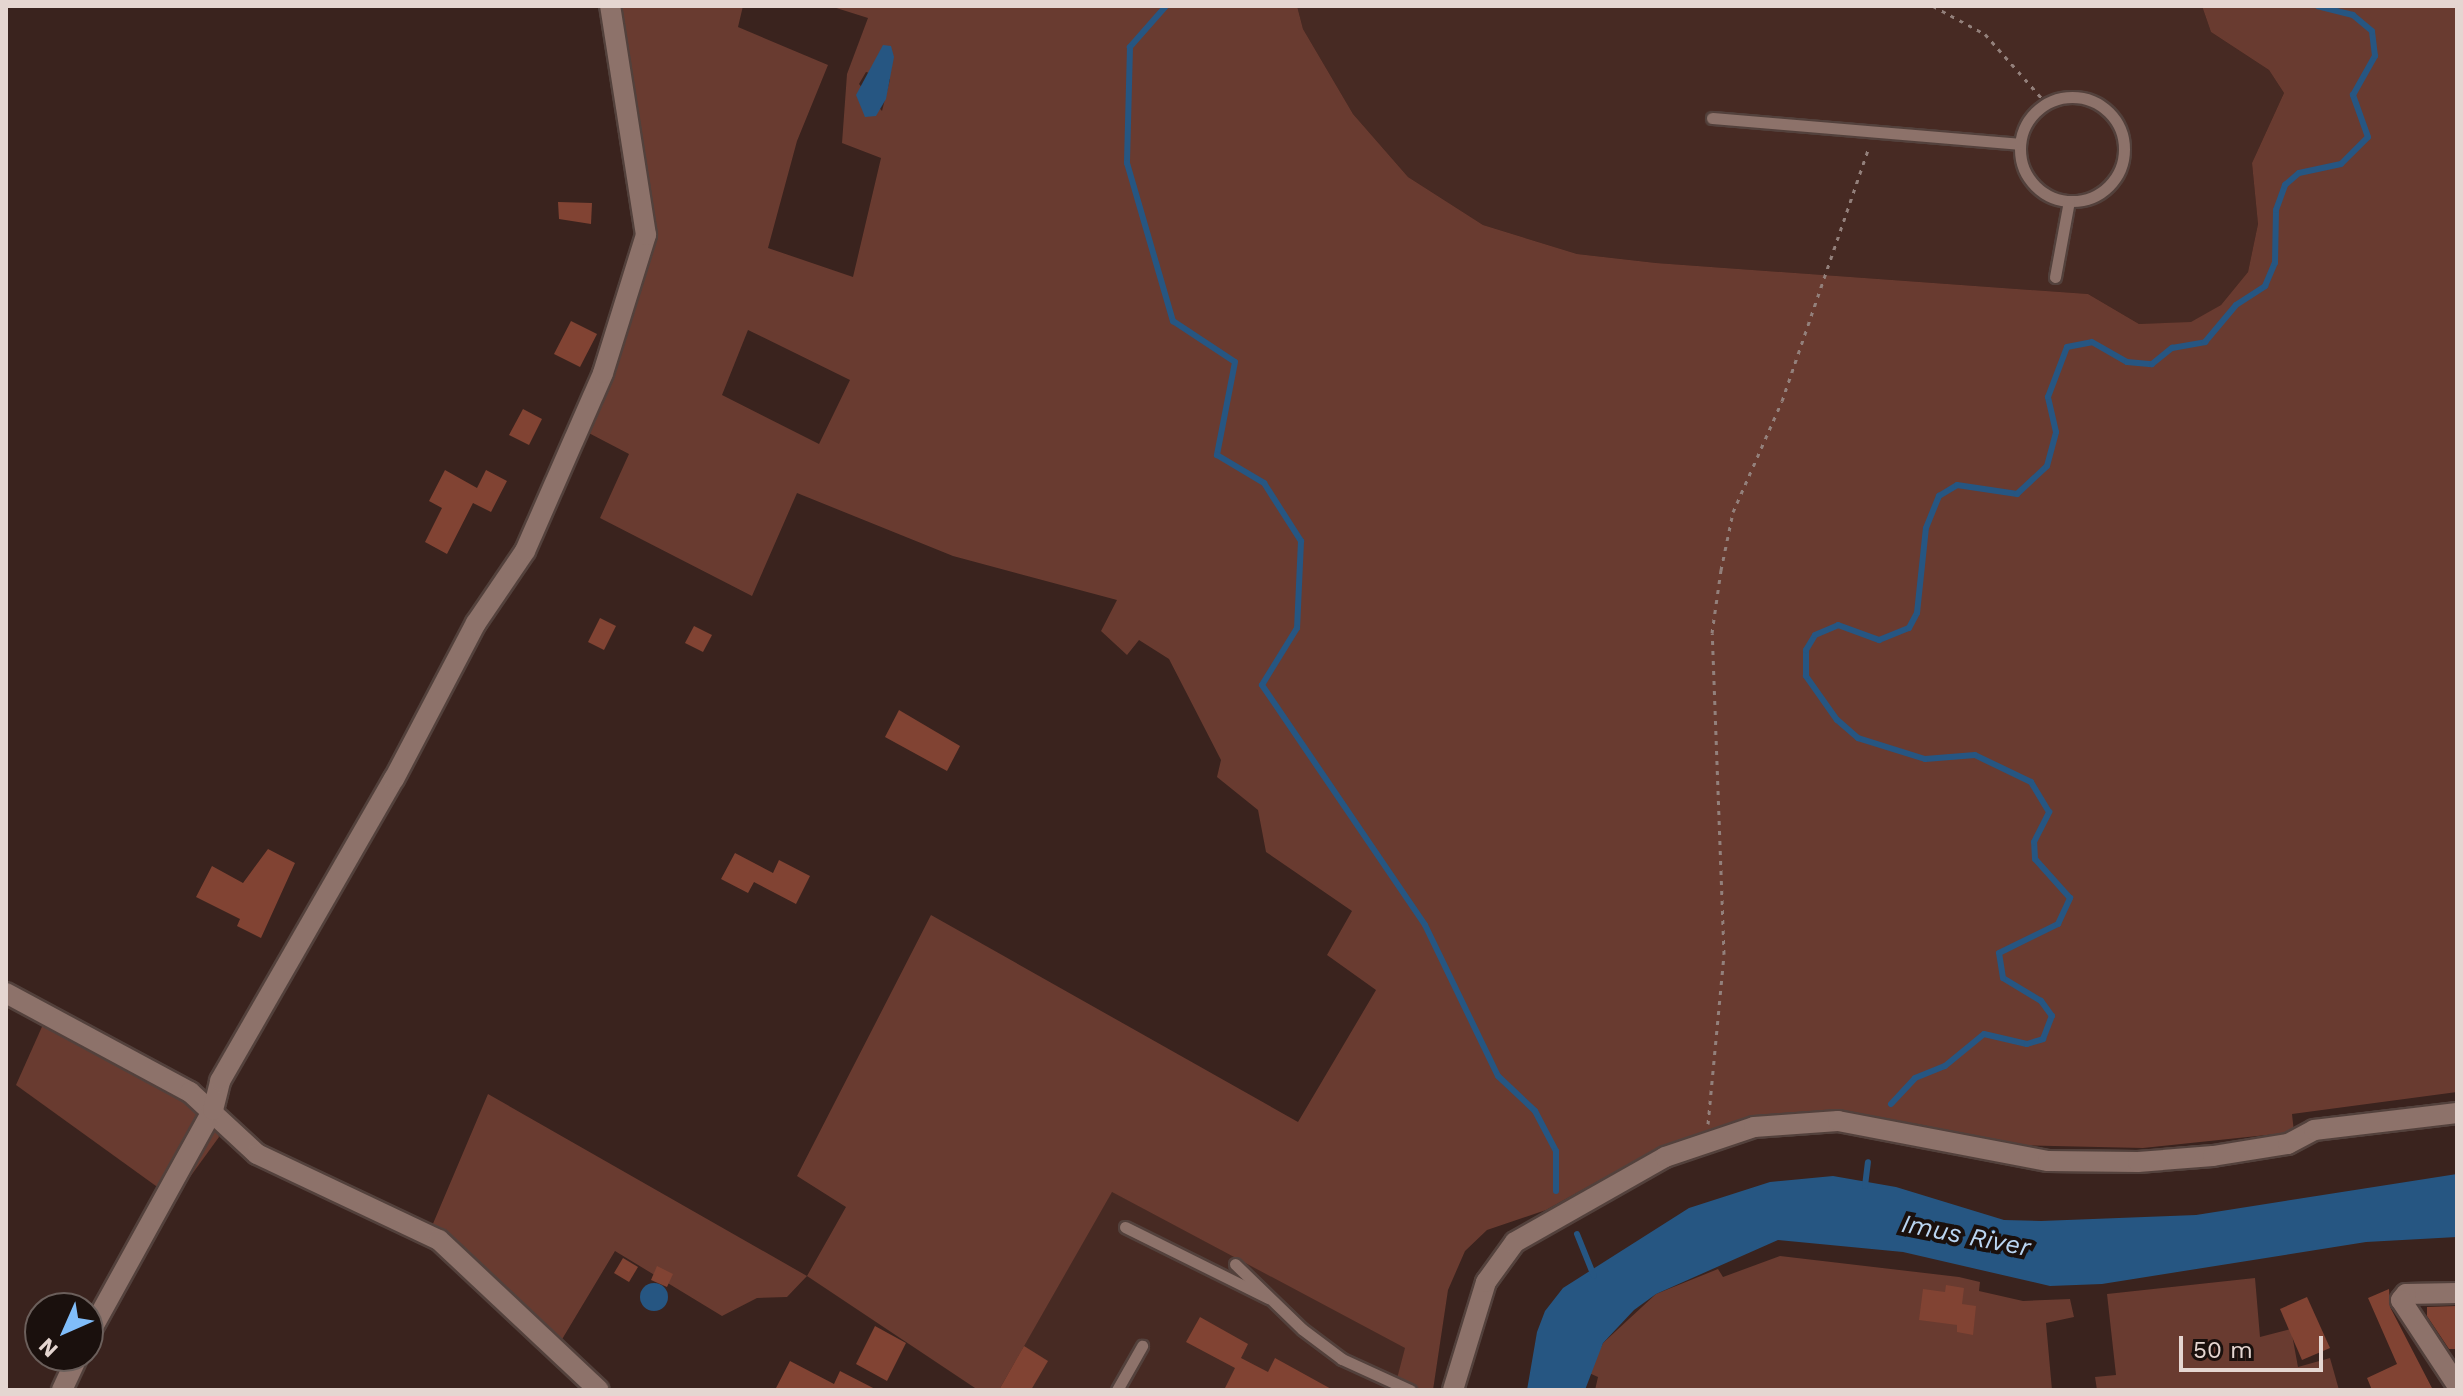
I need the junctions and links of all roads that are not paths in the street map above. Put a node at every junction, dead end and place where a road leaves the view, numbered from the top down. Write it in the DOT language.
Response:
graph roads {
  1 [pos="610,6"];
  2 [pos="1712,118"];
  3 [pos="2019,144"];
  4 [pos="2069,201"];
  5 [pos="2055,277"];
  6 [pos="6,993"];
  7 [pos="213,1110"];
  8 [pos="2457,1113"];
  9 [pos="1125,1227"];
  10 [pos="1235,1264"];
  11 [pos="2457,1293"];
  12 [pos="1272,1299"];
  13 [pos="104,1307"];
  14 [pos="1142,1346"];
  15 [pos="2447,1360"];
  16 [pos="2457,1385"];
  17 [pos="599,1390"];
  18 [pos="1117,1390"];
  19 [pos="1410,1390"];
  20 [pos="1453,1390"];
  1 -- 7 [label="street"];
  2 -- 3 [label="lane"];
  3 -- 4 [label="lane"];
  3 -- 4 [label="lane"];
  4 -- 5 [label="lane"];
  6 -- 7 [label="street"];
  7 -- 13 [label="street"];
  7 -- 17 [label="street"];
  8 -- 20 [label="street"];
  9 -- 12 [label="lane"];
  10 -- 12 [label="lane"];
  11 -- 15 [label="street"];
  12 -- 19 [label="lane"];
  14 -- 18 [label="lane"];
  15 -- 16 [label="street"];
}
